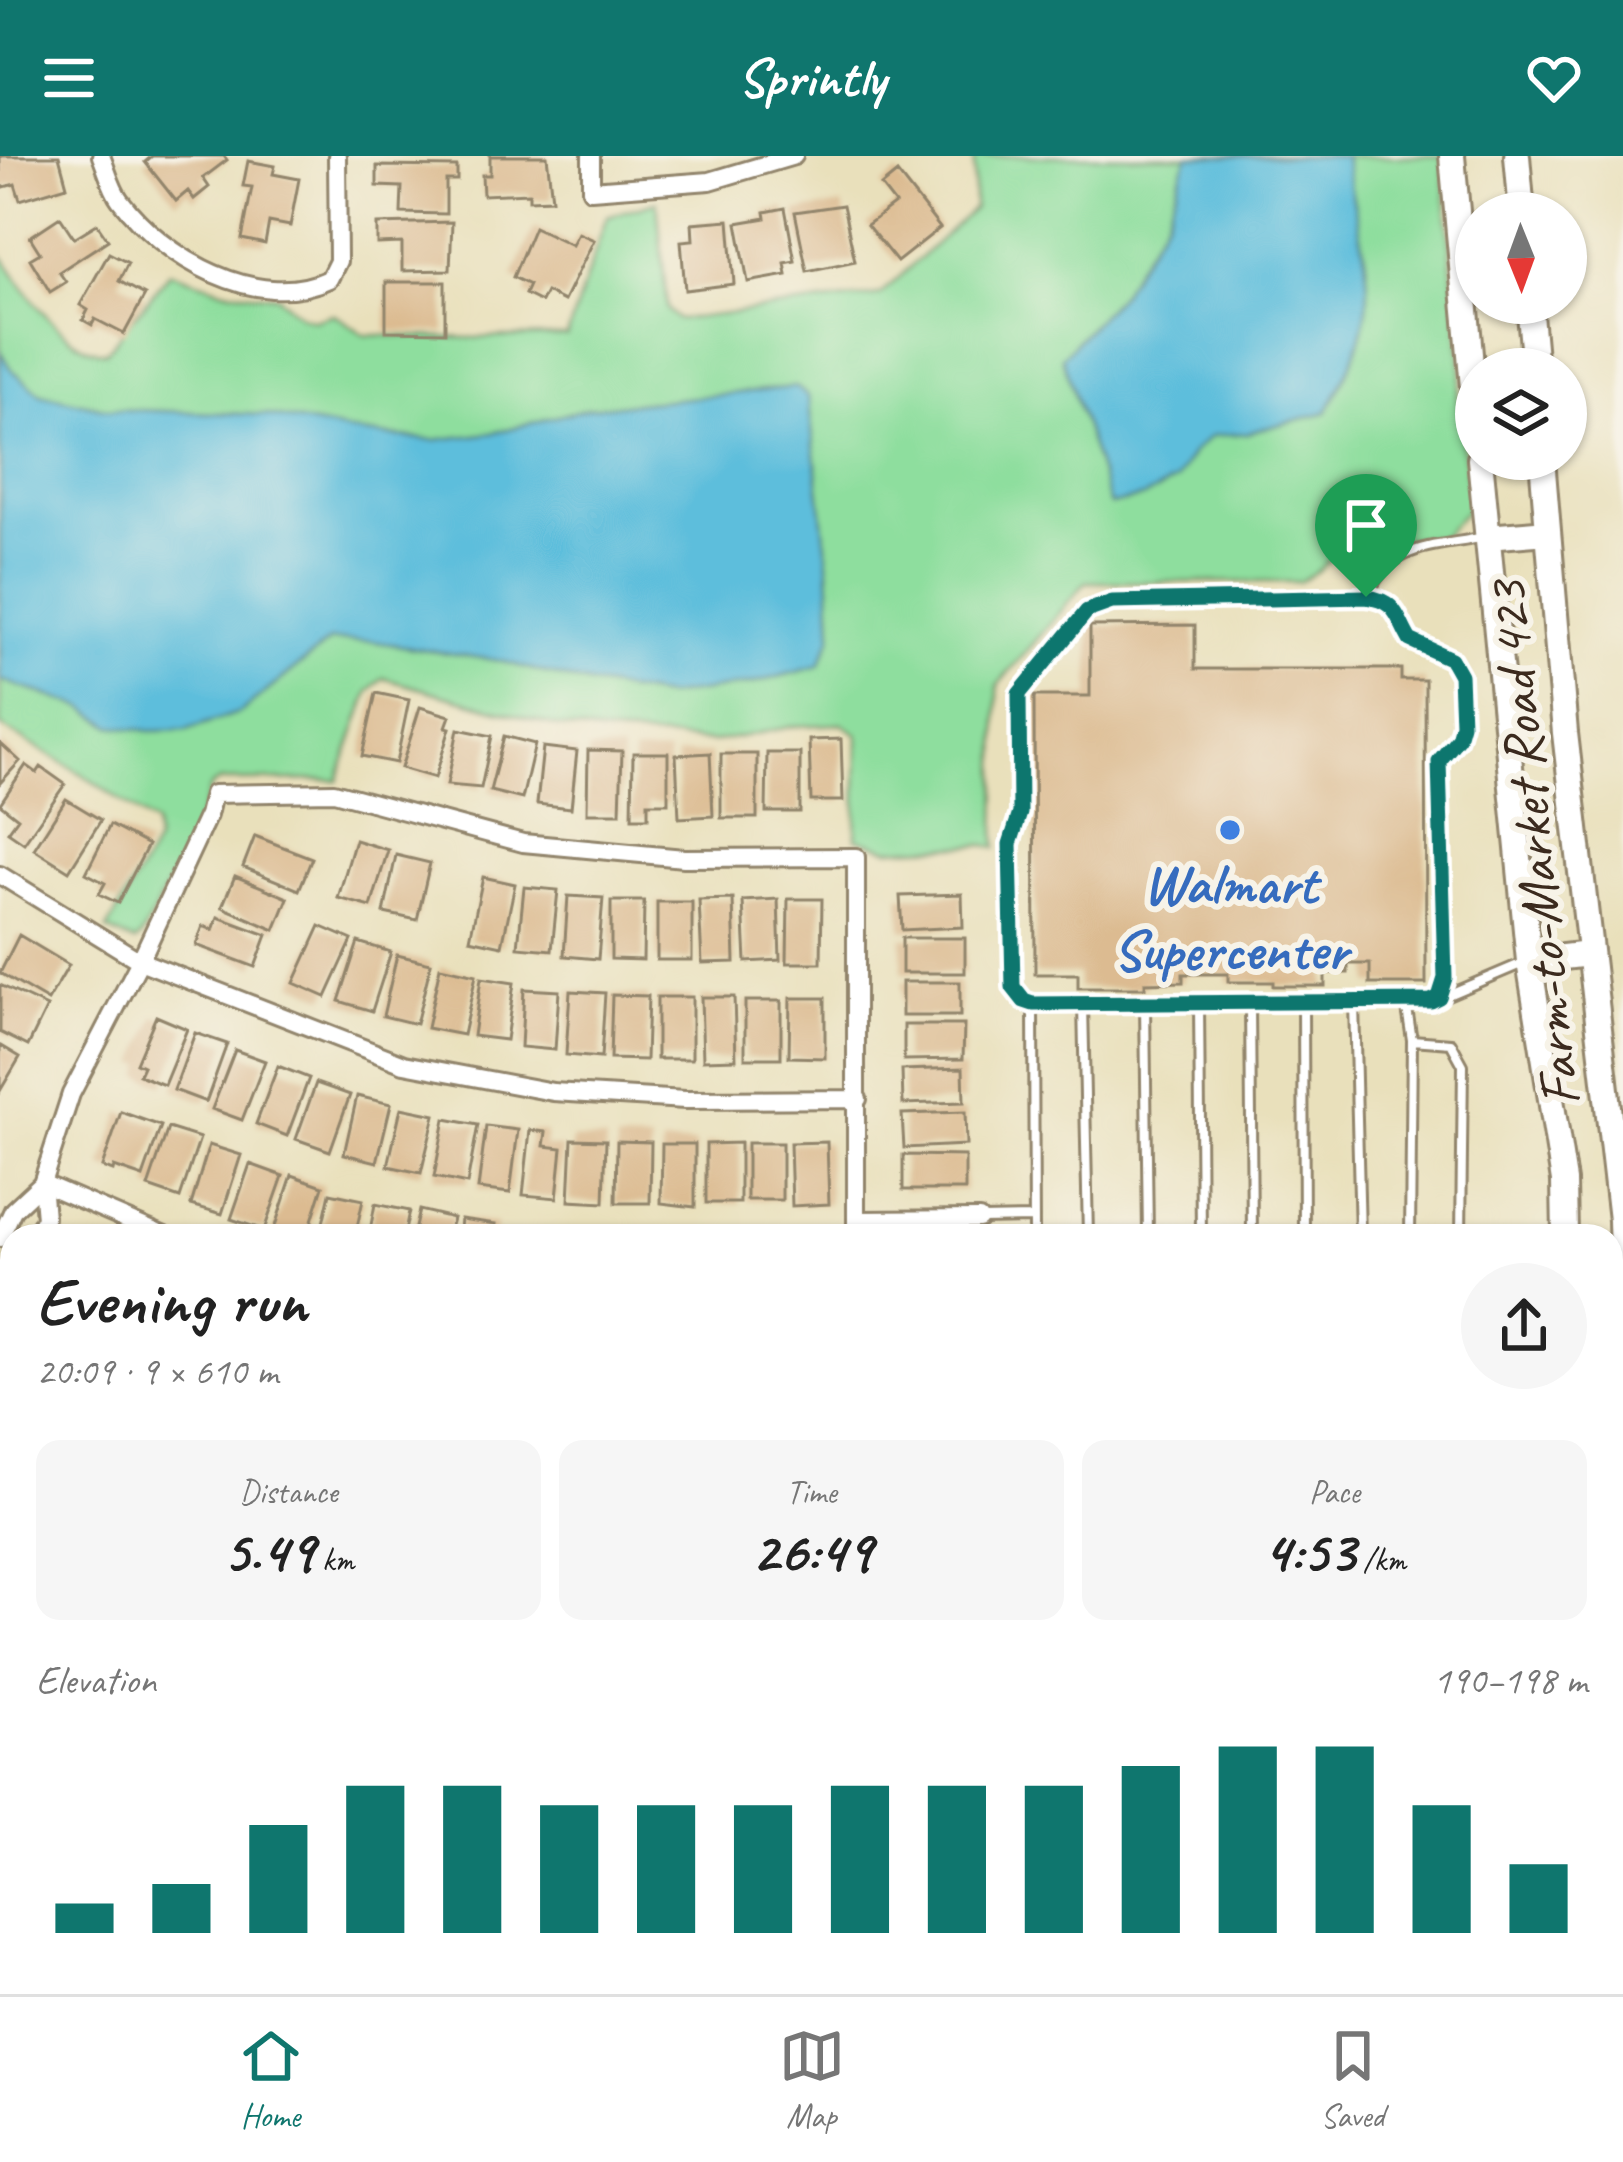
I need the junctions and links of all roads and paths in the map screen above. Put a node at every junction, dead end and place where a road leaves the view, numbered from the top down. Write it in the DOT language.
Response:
graph roads {
  1 [pos="101,156"];
  2 [pos="337,156"];
  3 [pos="591,156"];
  4 [pos="794,156"];
  5 [pos="1452,156"];
  6 [pos="1517,156"];
  7 [pos="1520,192"];
  8 [pos="1469,348"];
  9 [pos="1482,480"];
  10 [pos="1544,480"];
  11 [pos="1548,532"];
  12 [pos="1487,536"];
  13 [pos="1366,597"];
  14 [pos="1,878"];
  15 [pos="1589,954"];
  16 [pos="140,961"];
  17 [pos="1528,962"];
  18 [pos="1439,997"];
  19 [pos="1354,1002"];
  20 [pos="1406,1002"];
  21 [pos="1199,1003"];
  22 [pos="1250,1003"];
  23 [pos="1304,1003"];
  24 [pos="1033,1004"];
  25 [pos="1083,1004"];
  26 [pos="1144,1004"];
  27 [pos="1412,1040"];
  28 [pos="858,1099"];
  29 [pos="42,1183"];
  30 [pos="1034,1219"];
  31 [pos="979,1220"];
  32 [pos="6,1224"];
  33 [pos="42,1224"];
  34 [pos="137,1224"];
  35 [pos="857,1224"];
  36 [pos="918,1224"];
  37 [pos="1034,1224"];
  38 [pos="1088,1224"];
  39 [pos="1148,1224"];
  40 [pos="1201,1224"];
  41 [pos="1252,1224"];
  42 [pos="1304,1224"];
  43 [pos="1360,1224"];
  44 [pos="1410,1224"];
  45 [pos="1461,1224"];
  46 [pos="1565,1224"];
  47 [pos="1621,1224"];
  1 -- 2 [label="street"];
  3 -- 4 [label="street"];
  5 -- 8 [label="main road"];
  6 -- 7 [label="main road"];
  9 -- 12 [label="main road, Farm-to-Market Road 423"];
  10 -- 11 [label="main road, Farm-to-Market Road 423"];
  11 -- 12 [label="main road"];
  11 -- 15 [label="main road, Farm-to-Market Road 423"];
  12 -- 13 [label="lane"];
  12 -- 17 [label="main road, Farm-to-Market Road 423"];
  13 -- 18 [label="lane"];
  13 -- 24 [label="lane"];
  14 -- 16 [label="street"];
  15 -- 17 [label="main road"];
  15 -- 47 [label="main road, Farm-to-Market Road 423"];
  16 -- 28 [label="street"];
  16 -- 28 [label="street"];
  16 -- 29 [label="street"];
  17 -- 18 [label="lane"];
  17 -- 46 [label="main road, Farm-to-Market Road 423"];
  18 -- 20 [label="lane"];
  19 -- 20 [label="lane"];
  19 -- 23 [label="lane"];
  19 -- 43 [label="lane"];
  20 -- 27 [label="lane"];
  21 -- 22 [label="lane"];
  21 -- 26 [label="lane"];
  21 -- 40 [label="lane"];
  22 -- 23 [label="lane"];
  22 -- 41 [label="lane"];
  23 -- 42 [label="lane"];
  24 -- 25 [label="lane"];
  24 -- 30 [label="lane"];
  25 -- 26 [label="lane"];
  25 -- 38 [label="lane"];
  26 -- 39 [label="lane"];
  27 -- 44 [label="lane"];
  27 -- 45 [label="lane"];
  28 -- 35 [label="street"];
  29 -- 32 [label="street"];
  29 -- 33 [label="street"];
  29 -- 34 [label="street"];
  30 -- 31 [label="lane"];
  30 -- 37 [label="lane"];
  31 -- 36 [label="street"];
}
